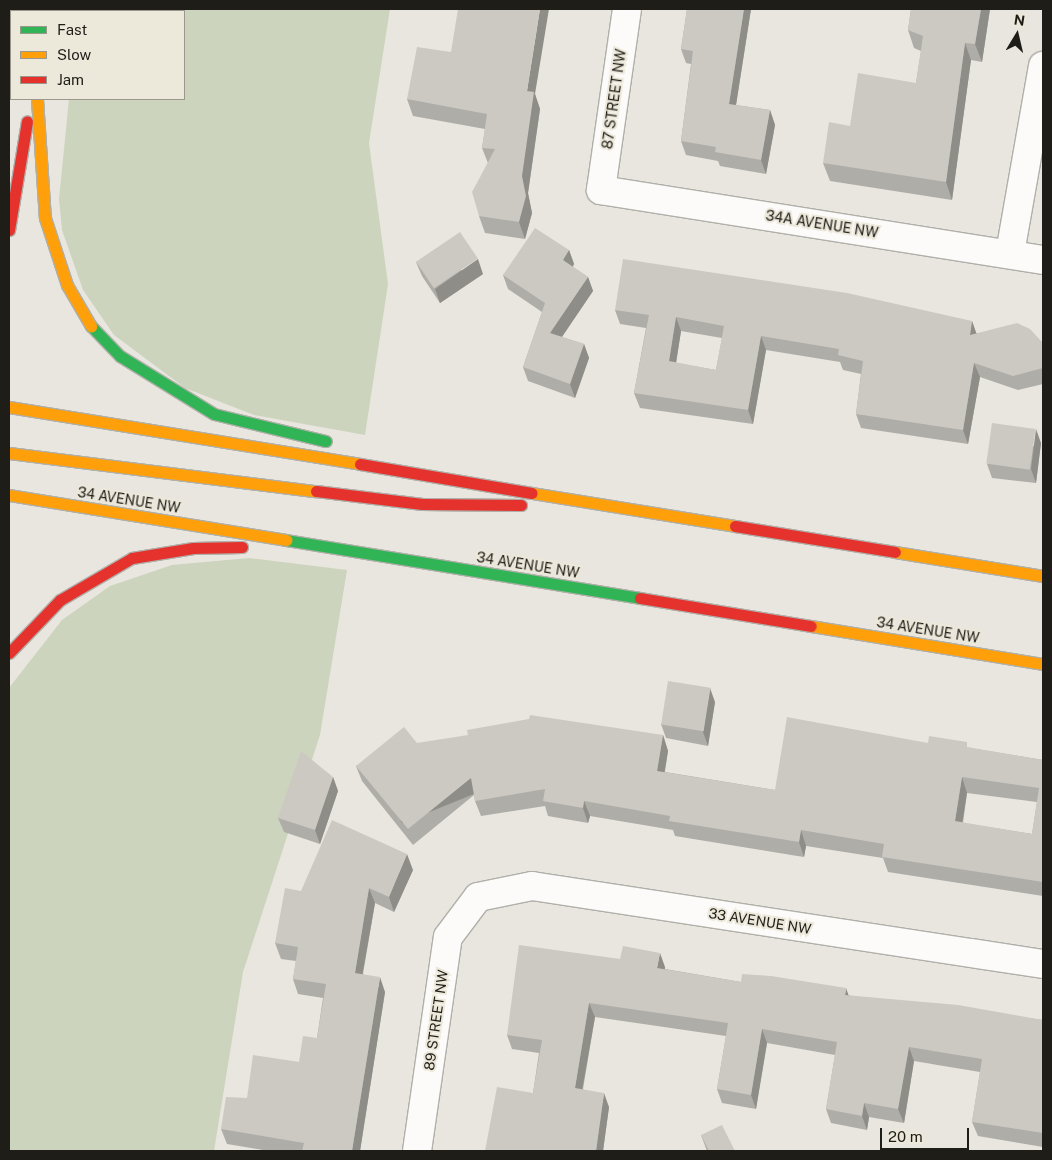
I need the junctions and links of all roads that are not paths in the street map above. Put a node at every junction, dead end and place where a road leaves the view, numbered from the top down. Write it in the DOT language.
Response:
graph roads {
  1 [pos="627,9"];
  2 [pos="1043,66"];
  3 [pos="31,100"];
  4 [pos="36,100"];
  5 [pos="601,190"];
  6 [pos="9,230"];
  7 [pos="1010,253"];
  8 [pos="1043,260"];
  9 [pos="9,407"];
  10 [pos="337,442"];
  11 [pos="9,453"];
  12 [pos="463,467"];
  13 [pos="9,495"];
  14 [pos="607,506"];
  15 [pos="318,546"];
  16 [pos="1043,576"];
  17 [pos="9,653"];
  18 [pos="1043,664"];
  19 [pos="478,897"];
  20 [pos="1043,964"];
  21 [pos="417,1151"];
  1 -- 5 [label="street, 87 STREET NW"];
  2 -- 7 [label="street"];
  3 -- 6 [label="main road"];
  4 -- 10 [label="main road"];
  5 -- 7 [label="street, 34A AVENUE NW"];
  7 -- 8 [label="street, 34A AVENUE NW"];
  9 -- 14 [label="main road"];
  11 -- 14 [label="main road"];
  12 -- 14 [label="main road"];
  13 -- 15 [label="main road, 34 AVENUE NW"];
  14 -- 16 [label="main road"];
  15 -- 17 [label="main road"];
  15 -- 18 [label="main road, 34 AVENUE NW"];
  19 -- 20 [label="street, 33 AVENUE NW"];
  19 -- 21 [label="street, 89 STREET NW"];
}
